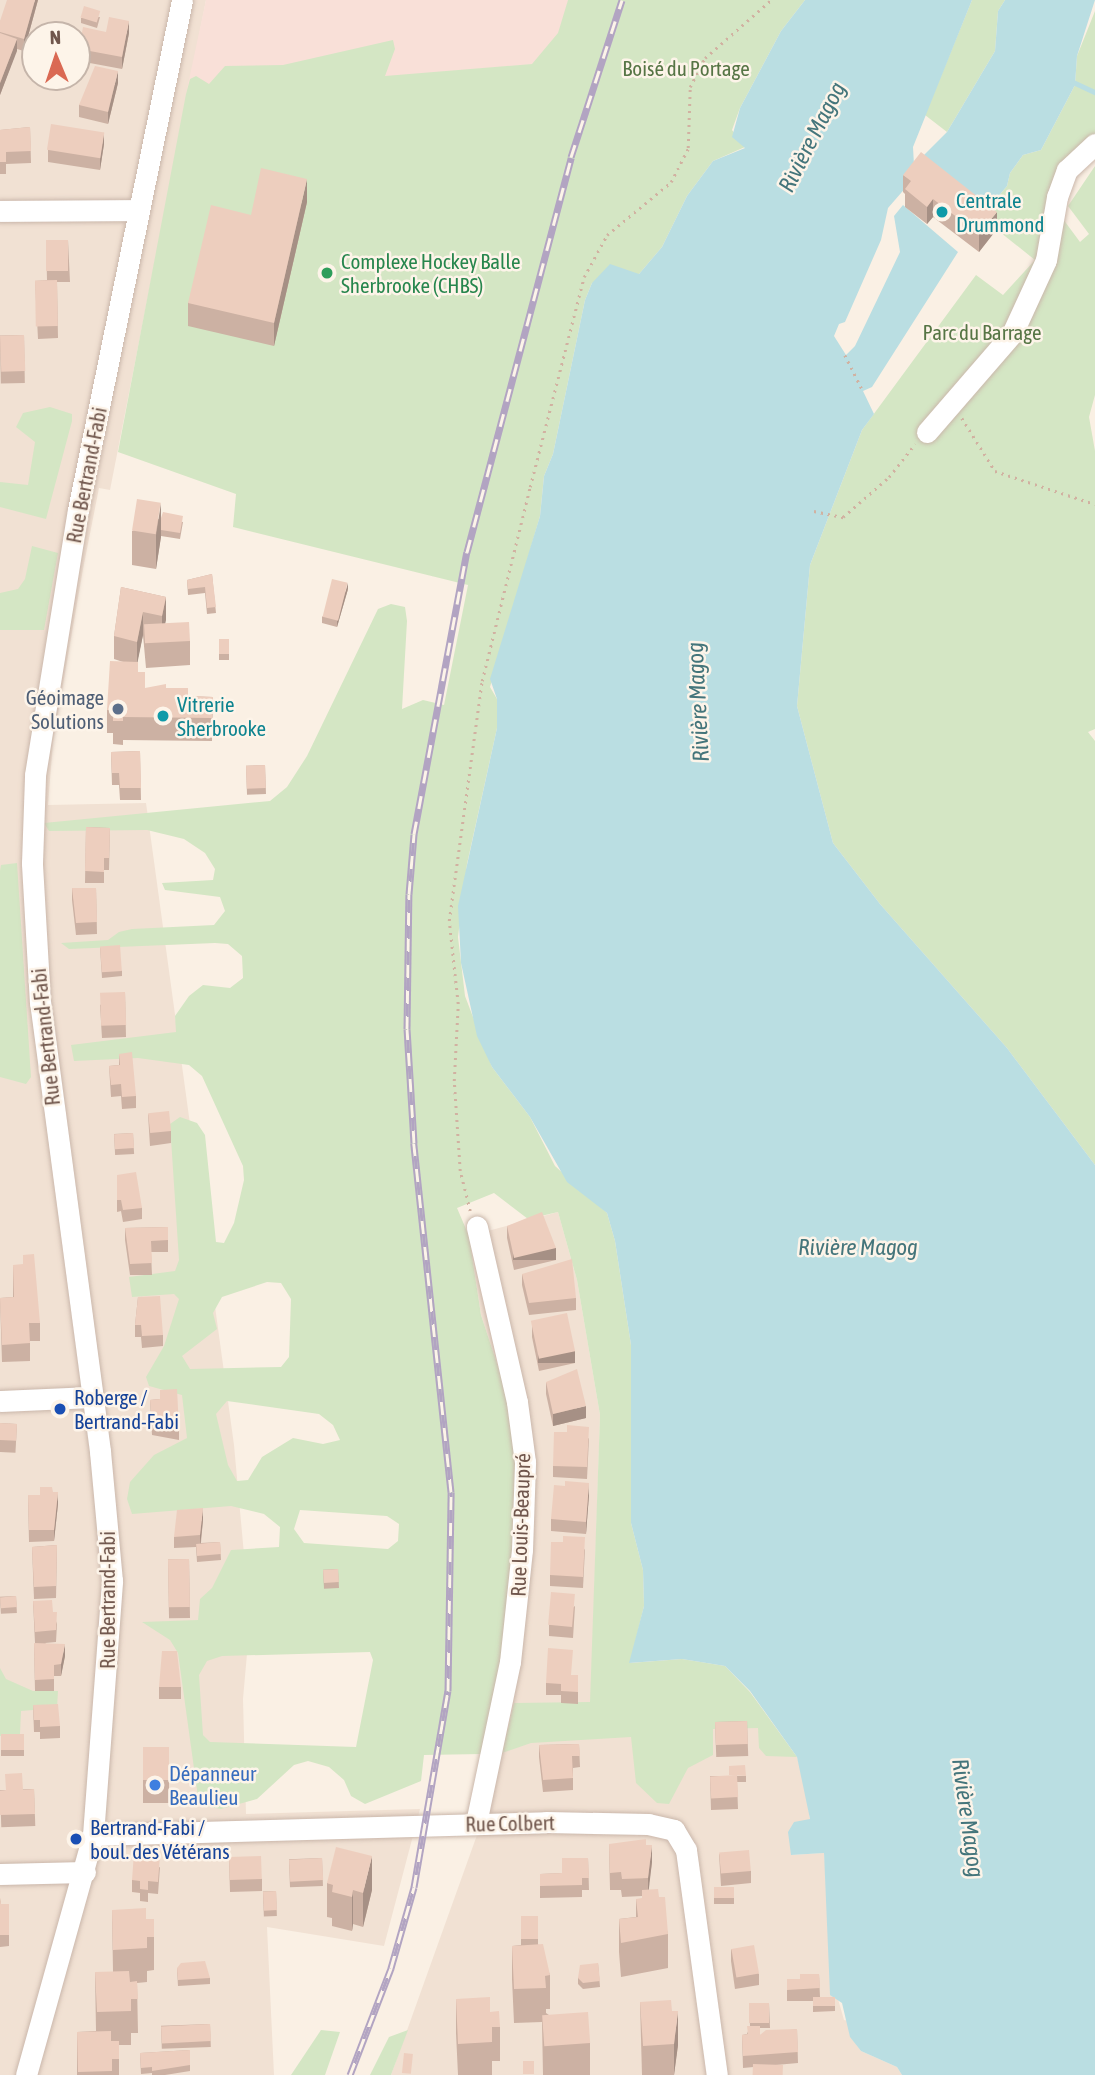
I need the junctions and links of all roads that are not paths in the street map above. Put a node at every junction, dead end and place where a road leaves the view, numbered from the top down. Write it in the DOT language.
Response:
graph roads {
  1 [pos="182,0"];
  2 [pos="1095,144"];
  3 [pos="139,210"];
  4 [pos="0,211"];
  5 [pos="927,432"];
  6 [pos="477,1227"];
  7 [pos="92,1397"];
  8 [pos="0,1401"];
  9 [pos="476,1823"];
  10 [pos="93,1835"];
  11 [pos="85,1871"];
  12 [pos="0,1874"];
  13 [pos="26,2075"];
  14 [pos="718,2075"];
  1 -- 3 [label="street, Rue Bertrand-Fabi"];
  2 -- 5 [label="street"];
  3 -- 4 [label="street"];
  3 -- 7 [label="street, Rue Bertrand-Fabi"];
  6 -- 9 [label="street, Rue Louis-Beaupré"];
  7 -- 8 [label="street"];
  7 -- 10 [label="street, Rue Bertrand-Fabi"];
  9 -- 10 [label="street, Rue Colbert"];
  9 -- 14 [label="street, Rue Colbert"];
  10 -- 11 [label="street, Rue Bertrand-Fabi"];
  11 -- 12 [label="street"];
  11 -- 13 [label="street, Rue Bertrand-Fabi"];
}
